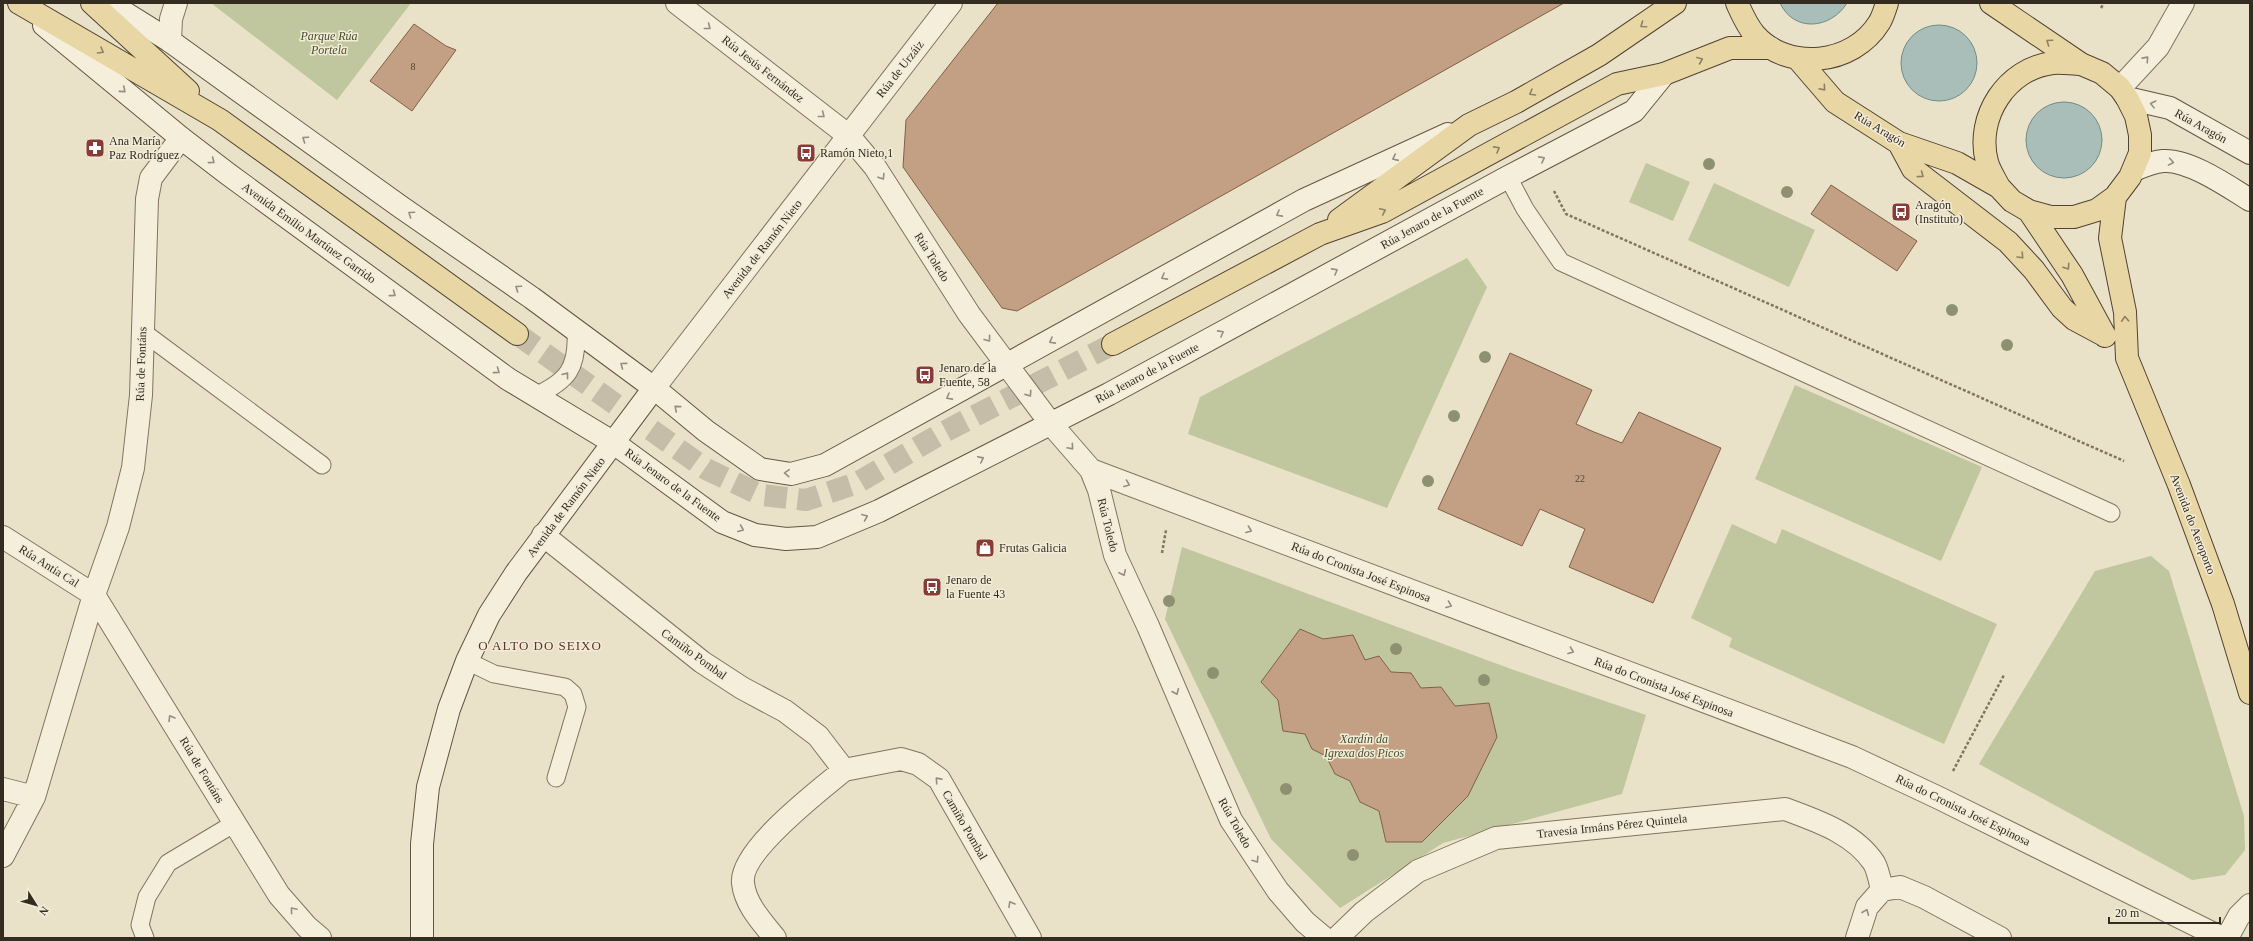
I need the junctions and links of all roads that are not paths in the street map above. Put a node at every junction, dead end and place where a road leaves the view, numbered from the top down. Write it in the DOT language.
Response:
graph roads {
  1 [pos="19,3"];
  2 [pos="92,3"];
  3 [pos="109,3"];
  4 [pos="176,3"];
  5 [pos="677,3"];
  6 [pos="951,3"];
  7 [pos="1675,3"];
  8 [pos="1737,3"];
  9 [pos="1887,3"];
  10 [pos="1992,3"];
  11 [pos="2183,3"];
  12 [pos="170,41"];
  13 [pos="1771,48"];
  14 [pos="1798,58"];
  15 [pos="2081,64"];
  16 [pos="1664,74"];
  17 [pos="2124,93"];
  18 [pos="220,120"];
  19 [pos="1470,125"];
  20 [pos="850,136"];
  21 [pos="181,138"];
  22 [pos="1899,143"];
  23 [pos="2250,153"];
  24 [pos="2134,170"];
  25 [pos="1508,177"];
  26 [pos="1999,186"];
  27 [pos="2115,197"];
  28 [pos="2250,200"];
  29 [pos="2029,211"];
  30 [pos="1320,234"];
  31 [pos="576,330"];
  32 [pos="143,332"];
  33 [pos="517,334"];
  34 [pos="2102,334"];
  35 [pos="1113,344"];
  36 [pos="2127,358"];
  37 [pos="1008,365"];
  38 [pos="654,388"];
  39 [pos="535,396"];
  40 [pos="1051,424"];
  41 [pos="614,442"];
  42 [pos="322,465"];
  43 [pos="1091,470"];
  44 [pos="2111,513"];
  45 [pos="543,536"];
  46 [pos="3,537"];
  47 [pos="94,594"];
  48 [pos="467,661"];
  49 [pos="2250,693"];
  50 [pos="844,770"];
  51 [pos="556,778"];
  52 [pos="3,789"];
  53 [pos="34,796"];
  54 [pos="235,823"];
  55 [pos="3,856"];
  56 [pos="1882,890"];
  57 [pos="2250,905"];
  58 [pos="145,938"];
  59 [pos="320,938"];
  60 [pos="422,938"];
  61 [pos="775,938"];
  62 [pos="1030,938"];
  63 [pos="1324,938"];
  64 [pos="1336,938"];
  65 [pos="1857,938"];
  66 [pos="2000,938"];
  67 [pos="2222,938"];
  68 [pos="2227,938"];
  1 -- 18 [label="main road, one-way"];
  1 -- 21 [label="street, Avenida Emilio Martínez Garrido, one-way"];
  2 -- 18 [label="main road"];
  3 -- 12 [label="street"];
  4 -- 12 [label="street"];
  5 -- 20 [label="street, Rúa Jesús Fernández, one-way"];
  6 -- 20 [label="street, Rúa de Urzáiz"];
  7 -- 19 [label="main road, one-way"];
  8 -- 13 [label="main road, Rúa Aragón"];
  9 -- 14 [label="main road, Rúa Aragón"];
  15 -- 10 [label="main road, Rúa Aragón, one-way"];
  17 -- 11 [label="street, one-way"];
  31 -- 12 [label="street, one-way"];
  13 -- 14 [label="main road, Rúa Aragón"];
  16 -- 13 [label="main road, Rúa Jenaro de la Fuente, one-way"];
  14 -- 22 [label="main road, Rúa Aragón, one-way"];
  15 -- 17 [label="main road, Rúa Aragón"];
  15 -- 26 [label="main road, Rúa Aragón"];
  25 -- 16 [label="street, Rúa Jenaro de la Fuente, one-way"];
  30 -- 16 [label="main road, Rúa Jenaro de la Fuente, one-way"];
  23 -- 17 [label="street, Rúa Aragón, one-way"];
  17 -- 24 [label="main road, Rúa Aragón"];
  18 -- 33 [label="main road"];
  19 -- 30 [label="main road"];
  19 -- 37 [label="street, one-way"];
  20 -- 37 [label="street, Rúa Toledo, one-way"];
  20 -- 38 [label="street, Avenida de Ramón Nieto"];
  21 -- 32 [label="street, Rúa de Fontáns"];
  21 -- 39 [label="street, Avenida Emilio Martínez Garrido, one-way"];
  22 -- 26 [label="main road, Rúa Aragón"];
  22 -- 34 [label="main road, one-way"];
  24 -- 27 [label="main road, Rúa Aragón"];
  24 -- 28 [label="street, one-way"];
  40 -- 25 [label="street, Rúa Jenaro de la Fuente, one-way"];
  25 -- 44 [label="lane"];
  26 -- 29 [label="main road, Rúa Aragón"];
  27 -- 29 [label="main road, Rúa Aragón"];
  36 -- 27 [label="main road, Avenida do Aeroporto, one-way"];
  29 -- 34 [label="main road, Avenida do Aeroporto, one-way"];
  30 -- 35 [label="main road"];
  38 -- 31 [label="street, one-way"];
  39 -- 31 [label="lane, one-way"];
  32 -- 42 [label="lane"];
  32 -- 47 [label="street, Rúa de Fontáns"];
  34 -- 36 [label="main road, Avenida do Aeroporto"];
  36 -- 49 [label="main road, Avenida do Aeroporto"];
  37 -- 38 [label="street, one-way"];
  37 -- 40 [label="street, Rúa Toledo, one-way"];
  38 -- 41 [label="street, Avenida de Ramón Nieto"];
  39 -- 41 [label="street, Avenida Emilio Martínez Garrido"];
  41 -- 40 [label="street, Rúa Jenaro de la Fuente, one-way"];
  40 -- 43 [label="street, Rúa Toledo, one-way"];
  41 -- 45 [label="street, Avenida de Ramón Nieto"];
  43 -- 63 [label="street, Rúa Toledo, one-way"];
  43 -- 67 [label="street, Rúa do Cronista José Espinosa, one-way"];
  45 -- 48 [label="street, Avenida de Ramón Nieto"];
  45 -- 50 [label="street, Camiño Pombal"];
  46 -- 47 [label="street, Rúa Antía Cal"];
  47 -- 53 [label="street, Rúa de Fontáns"];
  54 -- 47 [label="street, Rúa de Fontáns, one-way"];
  48 -- 51 [label="lane"];
  48 -- 60 [label="street, Avenida de Ramón Nieto"];
  50 -- 61 [label="street, Camiño Pombal"];
  62 -- 50 [label="street, Camiño Pombal, one-way"];
  52 -- 53 [label="street"];
  53 -- 55 [label="street, Rúa de Fontáns"];
  54 -- 58 [label="lane"];
  59 -- 54 [label="street, Rúa de Fontáns, one-way"];
  56 -- 64 [label="street, Travesía Irmáns Pérez Quintela"];
  65 -- 56 [label="street, one-way"];
  56 -- 66 [label="street"];
  57 -- 68 [label="street"];
}
